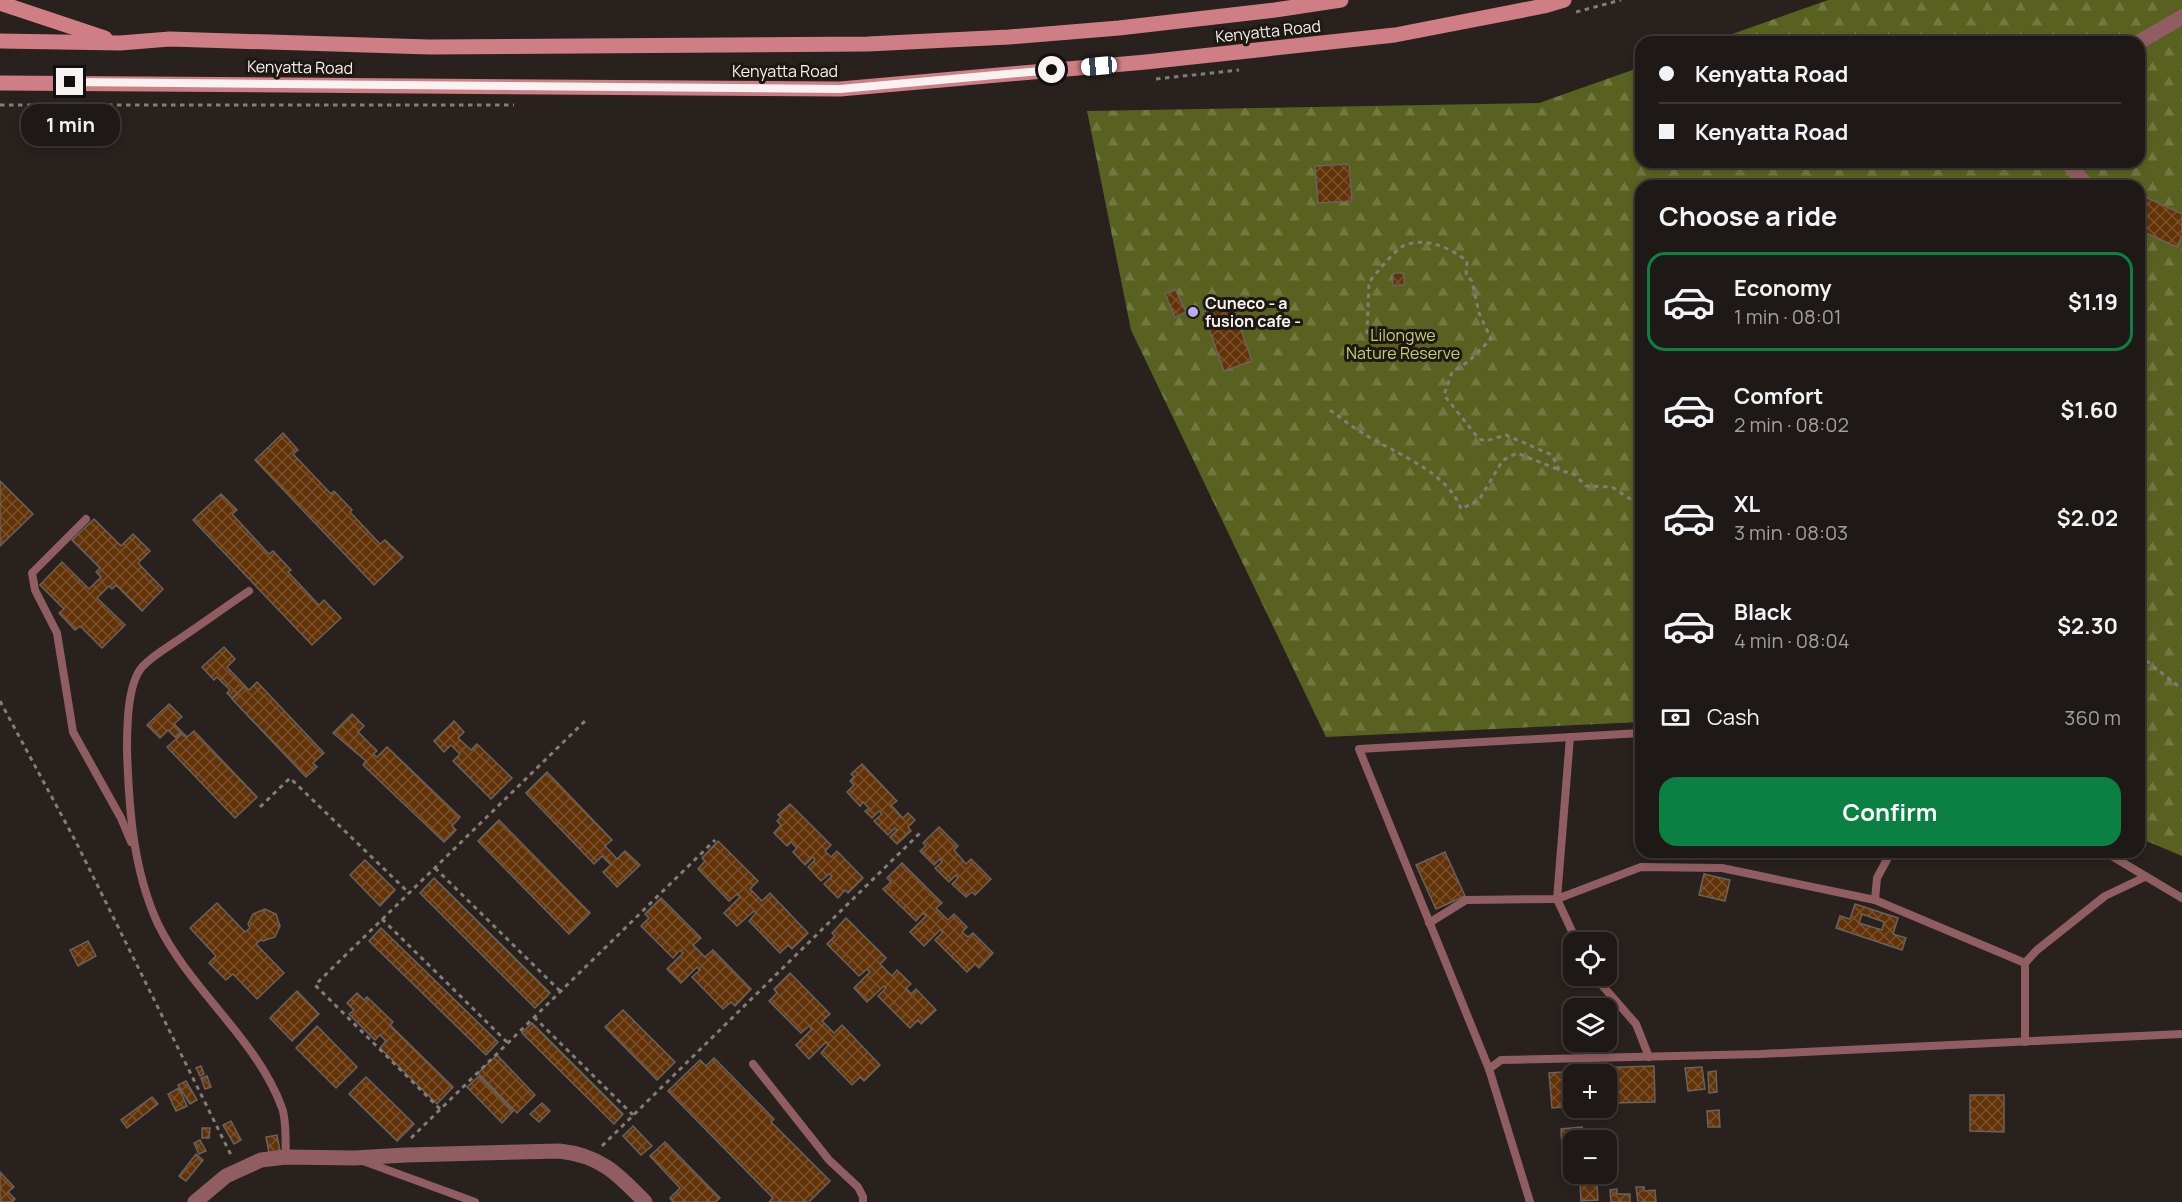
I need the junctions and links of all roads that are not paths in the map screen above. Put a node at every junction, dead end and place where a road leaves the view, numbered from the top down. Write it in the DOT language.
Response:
graph roads {
  1 [pos="1341,0"];
  2 [pos="0,3"];
  3 [pos="1568,7"];
  4 [pos="2182,17"];
  5 [pos="2145,39"];
  6 [pos="0,41"];
  7 [pos="120,43"];
  8 [pos="0,82"];
  9 [pos="2072,168"];
  10 [pos="2082,180"];
  11 [pos="86,519"];
  12 [pos="249,591"];
  13 [pos="1635,733"];
  14 [pos="1570,737"];
  15 [pos="136,854"];
  16 [pos="1888,858"];
  17 [pos="2115,858"];
  18 [pos="2145,877"];
  19 [pos="2182,898"];
  20 [pos="1557,899"];
  21 [pos="1875,900"];
  22 [pos="1429,923"];
  23 [pos="1572,932"];
  24 [pos="2025,963"];
  25 [pos="1603,986"];
  26 [pos="2182,1034"];
  27 [pos="2025,1042"];
  28 [pos="1649,1057"];
  29 [pos="753,1064"];
  30 [pos="1489,1069"];
  31 [pos="286,1157"];
  32 [pos="354,1158"];
  33 [pos="195,1202"];
  34 [pos="475,1202"];
  35 [pos="645,1202"];
  36 [pos="863,1202"];
  37 [pos="1530,1202"];
  1 -- 7 [label="main road, Kenyatta Road"];
  2 -- 7 [label="main road"];
  3 -- 8 [label="main road, Kenyatta Road"];
  4 -- 5 [label="street"];
  6 -- 7 [label="main road, Kenyatta Road"];
  9 -- 10 [label="street"];
  11 -- 15 [label="lane"];
  12 -- 15 [label="lane"];
  13 -- 14 [label="lane"];
  14 -- 20 [label="lane"];
  14 -- 22 [label="lane"];
  15 -- 31 [label="lane"];
  16 -- 21 [label="lane"];
  17 -- 18 [label="lane"];
  18 -- 19 [label="lane"];
  18 -- 24 [label="lane"];
  20 -- 21 [label="lane"];
  20 -- 22 [label="lane"];
  20 -- 23 [label="lane"];
  21 -- 24 [label="lane"];
  22 -- 30 [label="lane"];
  24 -- 27 [label="lane"];
  25 -- 28 [label="lane"];
  26 -- 27 [label="lane"];
  27 -- 28 [label="lane"];
  28 -- 30 [label="lane"];
  29 -- 36 [label="lane"];
  30 -- 37 [label="lane"];
  31 -- 32 [label="street"];
  31 -- 33 [label="street"];
  32 -- 34 [label="lane"];
  32 -- 35 [label="street"];
}
